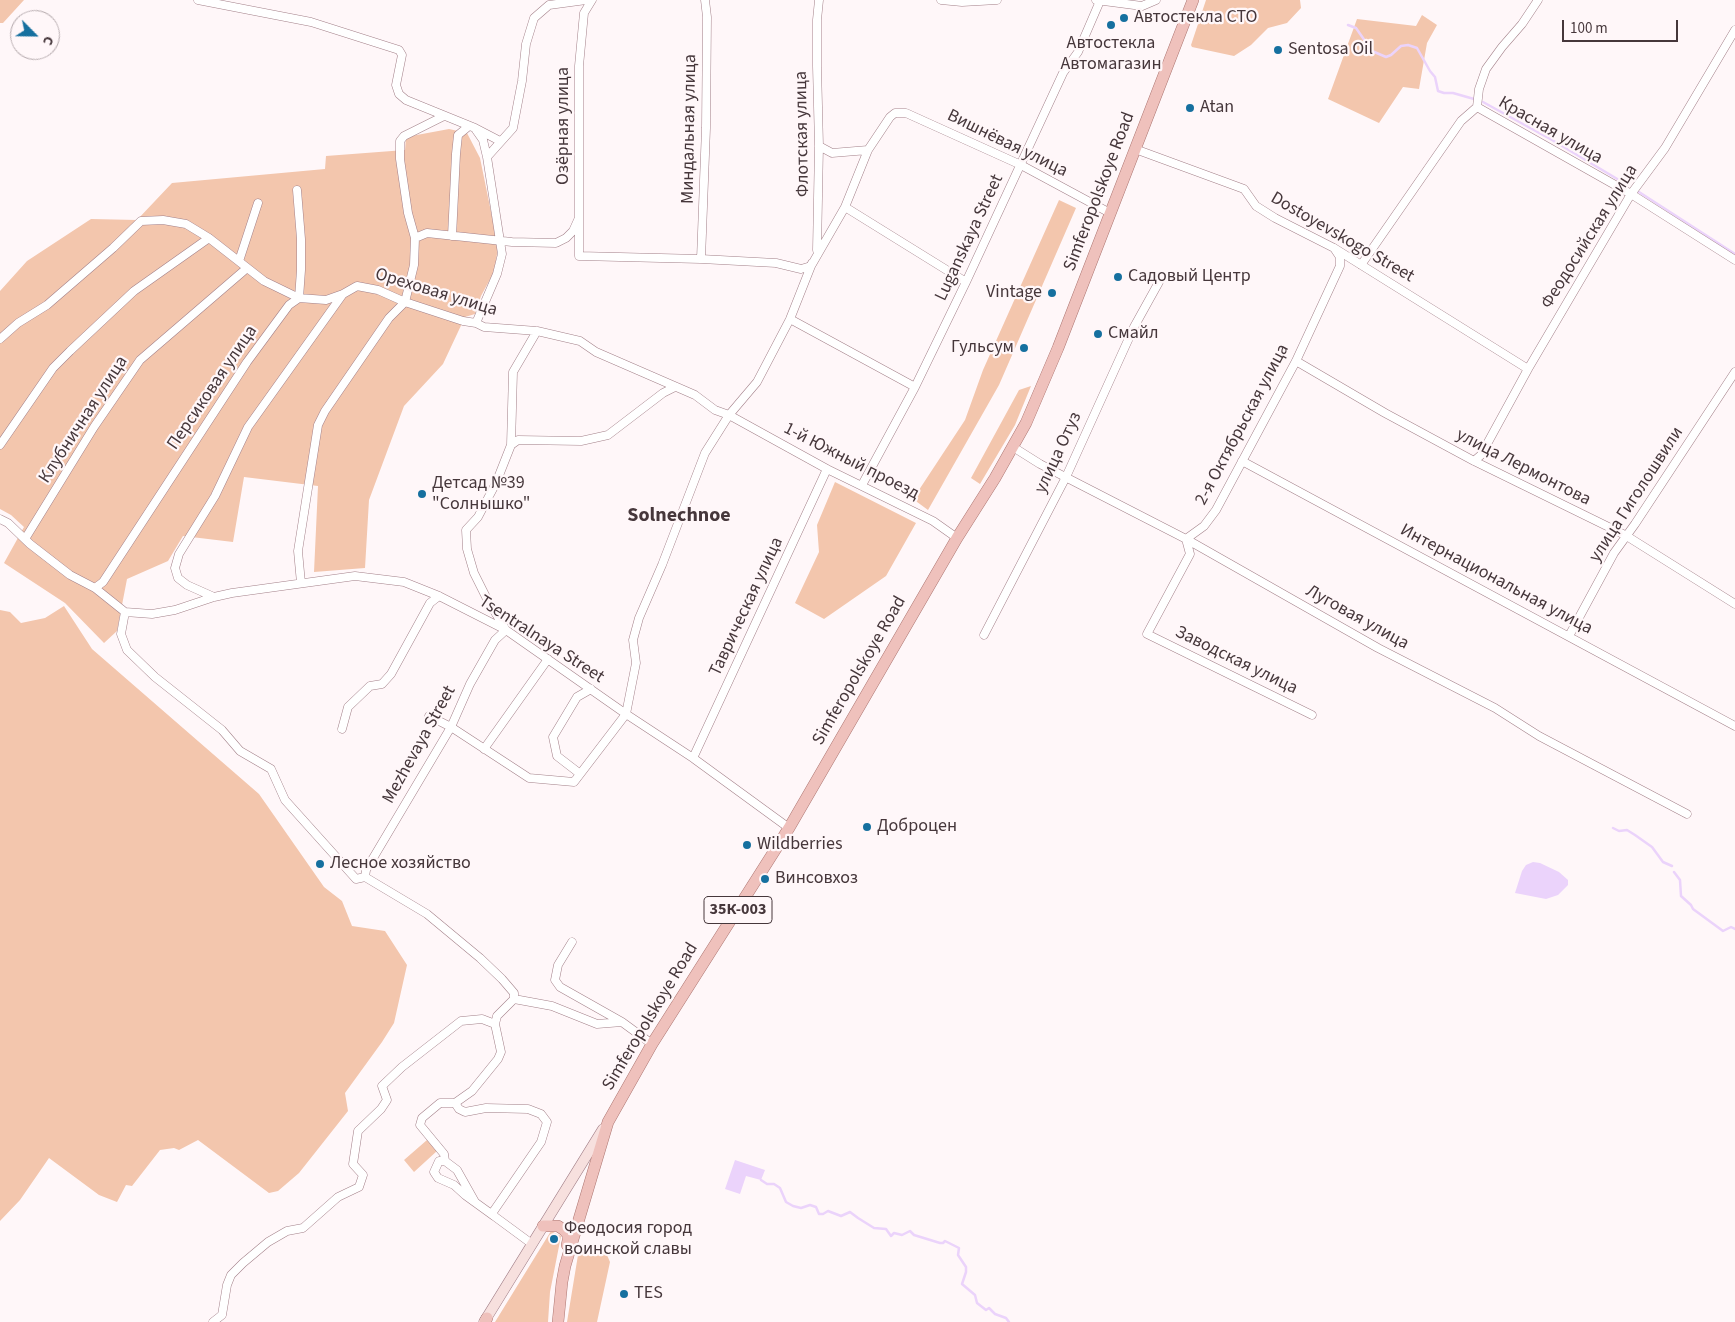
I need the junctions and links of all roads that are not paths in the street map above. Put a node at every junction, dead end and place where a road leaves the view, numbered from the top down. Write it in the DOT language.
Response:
graph roads {
  1 [pos="198,0"];
  2 [pos="586,0"];
  3 [pos="592,0"];
  4 [pos="705,0"];
  5 [pos="820,0"];
  6 [pos="941,0"];
  7 [pos="997,0"];
  8 [pos="1156,0"];
  9 [pos="1193,0"];
  10 [pos="1538,0"];
  11 [pos="1098,1"];
  12 [pos="1735,30"];
  13 [pos="1477,107"];
  14 [pos="444,116"];
  15 [pos="472,127"];
  16 [pos="500,141"];
  17 [pos="819,146"];
  18 [pos="868,150"];
  19 [pos="1135,150"];
  20 [pos="487,157"];
  21 [pos="1021,165"];
  22 [pos="296,190"];
  23 [pos="1631,194"];
  24 [pos="258,203"];
  25 [pos="844,207"];
  26 [pos="1110,214"];
  27 [pos="579,218"];
  28 [pos="452,236"];
  29 [pos="209,238"];
  30 [pos="415,238"];
  31 [pos="500,241"];
  32 [pos="1334,248"];
  33 [pos="701,259"];
  34 [pos="1735,260"];
  35 [pos="239,261"];
  36 [pos="1361,265"];
  37 [pos="810,266"];
  38 [pos="247,268"];
  39 [pos="966,282"];
  40 [pos="1159,282"];
  41 [pos="343,294"];
  42 [pos="299,298"];
  43 [pos="405,302"];
  44 [pos="790,319"];
  45 [pos="476,323"];
  46 [pos="537,331"];
  47 [pos="0,339"];
  48 [pos="1296,361"];
  49 [pos="1528,369"];
  50 [pos="1735,372"];
  51 [pos="915,386"];
  52 [pos="675,387"];
  53 [pos="729,415"];
  54 [pos="0,445"];
  55 [pos="511,445"];
  56 [pos="1013,447"];
  57 [pos="1242,460"];
  58 [pos="1474,461"];
  59 [pos="827,469"];
  60 [pos="1066,478"];
  61 [pos="862,485"];
  62 [pos="0,519"];
  63 [pos="1625,535"];
  64 [pos="957,538"];
  65 [pos="24,539"];
  66 [pos="1186,539"];
  67 [pos="301,583"];
  68 [pos="95,588"];
  69 [pos="439,596"];
  70 [pos="214,597"];
  71 [pos="1735,604"];
  72 [pos="125,612"];
  73 [pos="506,630"];
  74 [pos="984,635"];
  75 [pos="1569,636"];
  76 [pos="548,659"];
  77 [pos="591,689"];
  78 [pos="626,714"];
  79 [pos="1312,715"];
  80 [pos="429,716"];
  81 [pos="1734,725"];
  82 [pos="451,727"];
  83 [pos="342,729"];
  84 [pos="484,749"];
  85 [pos="693,758"];
  86 [pos="579,773"];
  87 [pos="1687,814"];
  88 [pos="789,828"];
  89 [pos="365,877"];
  90 [pos="572,942"];
  91 [pos="514,999"];
  92 [pos="622,1022"];
  93 [pos="495,1024"];
  94 [pos="652,1044"];
  95 [pos="455,1104"];
  96 [pos="608,1122"];
  97 [pos="445,1161"];
  98 [pos="475,1202"];
  99 [pos="494,1216"];
  100 [pos="543,1226"];
  101 [pos="532,1244"];
  102 [pos="570,1251"];
  103 [pos="485,1321"];
  104 [pos="213,1322"];
  105 [pos="558,1322"];
  1 -- 14 [label="street"];
  2 -- 16 [label="street"];
  3 -- 27 [label="street, Озёрная улица"];
  4 -- 33 [label="street, Миндальная улица"];
  5 -- 17 [label="street, Флотская улица"];
  6 -- 7 [label="street"];
  8 -- 11 [label="street"];
  9 -- 19 [label="main road, Simferopolskoye Road / 35К-003"];
  10 -- 13 [label="street"];
  11 -- 21 [label="street, Luganskaya Street"];
  12 -- 23 [label="street, Феодосийская улица"];
  13 -- 23 [label="street, Красная улица"];
  13 -- 36 [label="street"];
  14 -- 15 [label="street"];
  14 -- 30 [label="street"];
  15 -- 16 [label="street"];
  15 -- 20 [label="street"];
  15 -- 28 [label="street"];
  16 -- 20 [label="street"];
  17 -- 18 [label="street"];
  17 -- 37 [label="street, Флотская улица"];
  18 -- 21 [label="street, Вишнёвая улица"];
  18 -- 25 [label="street"];
  19 -- 26 [label="main road, Simferopolskoye Road / 35К-003"];
  19 -- 32 [label="street, Dostoyevskogo Street"];
  20 -- 31 [label="street"];
  21 -- 26 [label="street, Вишнёвая улица"];
  21 -- 39 [label="street, Luganskaya Street"];
  22 -- 42 [label="street"];
  23 -- 34 [label="street, Красная улица"];
  23 -- 49 [label="street, Феодосийская улица"];
  24 -- 35 [label="street"];
  25 -- 37 [label="street"];
  25 -- 39 [label="street"];
  26 -- 56 [label="main road, Simferopolskoye Road / 35К-003"];
  27 -- 31 [label="street"];
  27 -- 33 [label="street, Озёрная улица"];
  28 -- 30 [label="street"];
  28 -- 31 [label="street"];
  29 -- 35 [label="street, Ореховая улица"];
  29 -- 47 [label="street, Ореховая улица"];
  29 -- 54 [label="street"];
  30 -- 43 [label="street"];
  31 -- 45 [label="street"];
  32 -- 36 [label="street, Dostoyevskogo Street"];
  32 -- 48 [label="street, 2-я Октябрьская улица"];
  33 -- 37 [label="street"];
  35 -- 38 [label="street, Ореховая улица"];
  36 -- 49 [label="street, Dostoyevskogo Street"];
  37 -- 44 [label="street"];
  38 -- 42 [label="street, Ореховая улица"];
  38 -- 65 [label="street, Клубничная улица"];
  39 -- 51 [label="street, Luganskaya Street"];
  40 -- 60 [label="street, улица Отуз"];
  41 -- 42 [label="street, Ореховая улица"];
  41 -- 43 [label="street, Ореховая улица"];
  41 -- 70 [label="street"];
  42 -- 68 [label="street, Персиковая улица"];
  43 -- 45 [label="street, Ореховая улица"];
  43 -- 67 [label="street"];
  44 -- 51 [label="street"];
  44 -- 53 [label="street"];
  45 -- 46 [label="street, Ореховая улица"];
  46 -- 52 [label="street, Ореховая улица"];
  46 -- 55 [label="street"];
  48 -- 57 [label="street, 2-я Октябрьская улица"];
  48 -- 58 [label="street, улица Лермонтова"];
  49 -- 58 [label="street, Феодосийская улица"];
  50 -- 63 [label="street, улица Гиголошвили"];
  51 -- 61 [label="street, Luganskaya Street"];
  52 -- 53 [label="street, Ореховая улица"];
  52 -- 55 [label="street"];
  53 -- 59 [label="street, 1-й Южный проезд"];
  53 -- 78 [label="street"];
  55 -- 73 [label="street"];
  56 -- 60 [label="street, Луговая улица"];
  56 -- 64 [label="main road, Simferopolskoye Road / 35К-003"];
  57 -- 66 [label="street, 2-я Октябрьская улица"];
  57 -- 75 [label="street, Интернациональная улица"];
  58 -- 63 [label="street, улица Лермонтова"];
  59 -- 61 [label="street, 1-й Южный проезд"];
  59 -- 85 [label="street, Таврическая улица"];
  60 -- 66 [label="street, Луговая улица"];
  60 -- 74 [label="street, улица Отуз"];
  61 -- 64 [label="street, 1-й Южный проезд"];
  62 -- 65 [label="street"];
  63 -- 71 [label="street, улица Лермонтова"];
  63 -- 75 [label="street, улица Гиголошвили"];
  64 -- 88 [label="main road, Simferopolskoye Road / 35К-003"];
  65 -- 68 [label="street"];
  66 -- 79 [label="street, Заводская улица"];
  66 -- 87 [label="street, Луговая улица"];
  67 -- 69 [label="street, Tsentralnaya Street"];
  67 -- 70 [label="street, Tsentralnaya Street"];
  68 -- 72 [label="street"];
  69 -- 73 [label="street, Tsentralnaya Street"];
  69 -- 83 [label="street"];
  70 -- 72 [label="street, Tsentralnaya Street"];
  72 -- 89 [label="street"];
  73 -- 76 [label="street, Tsentralnaya Street"];
  73 -- 82 [label="street, Mezhevaya Street"];
  75 -- 81 [label="street, Интернациональная улица"];
  76 -- 77 [label="street, Tsentralnaya Street"];
  76 -- 84 [label="street"];
  77 -- 78 [label="street, Tsentralnaya Street"];
  77 -- 86 [label="street"];
  78 -- 85 [label="street, Tsentralnaya Street"];
  78 -- 86 [label="street"];
  80 -- 82 [label="street"];
  82 -- 84 [label="street"];
  82 -- 89 [label="street, Mezhevaya Street"];
  84 -- 86 [label="street"];
  85 -- 88 [label="street, Tsentralnaya Street"];
  88 -- 94 [label="main road, Simferopolskoye Road / 35К-003"];
  89 -- 91 [label="street"];
  90 -- 92 [label="street"];
  91 -- 92 [label="street"];
  91 -- 93 [label="street"];
  92 -- 94 [label="street"];
  93 -- 95 [label="street"];
  93 -- 104 [label="street"];
  94 -- 96 [label="main road, Simferopolskoye Road / 35К-003"];
  95 -- 97 [label="street"];
  95 -- 99 [label="street"];
  96 -- 100 [label="main road, Simferopolskoye Road"];
  96 -- 102 [label="main road, 35К-003"];
  97 -- 98 [label="street"];
  97 -- 98 [label="street"];
  98 -- 99 [label="street"];
  99 -- 101 [label="street"];
  100 -- 101 [label="main road, Simferopolskoye Road"];
  100 -- 102 [label="main road"];
  101 -- 103 [label="main road, Simferopolskoye Road"];
  102 -- 105 [label="main road, 35К-003"];
}
